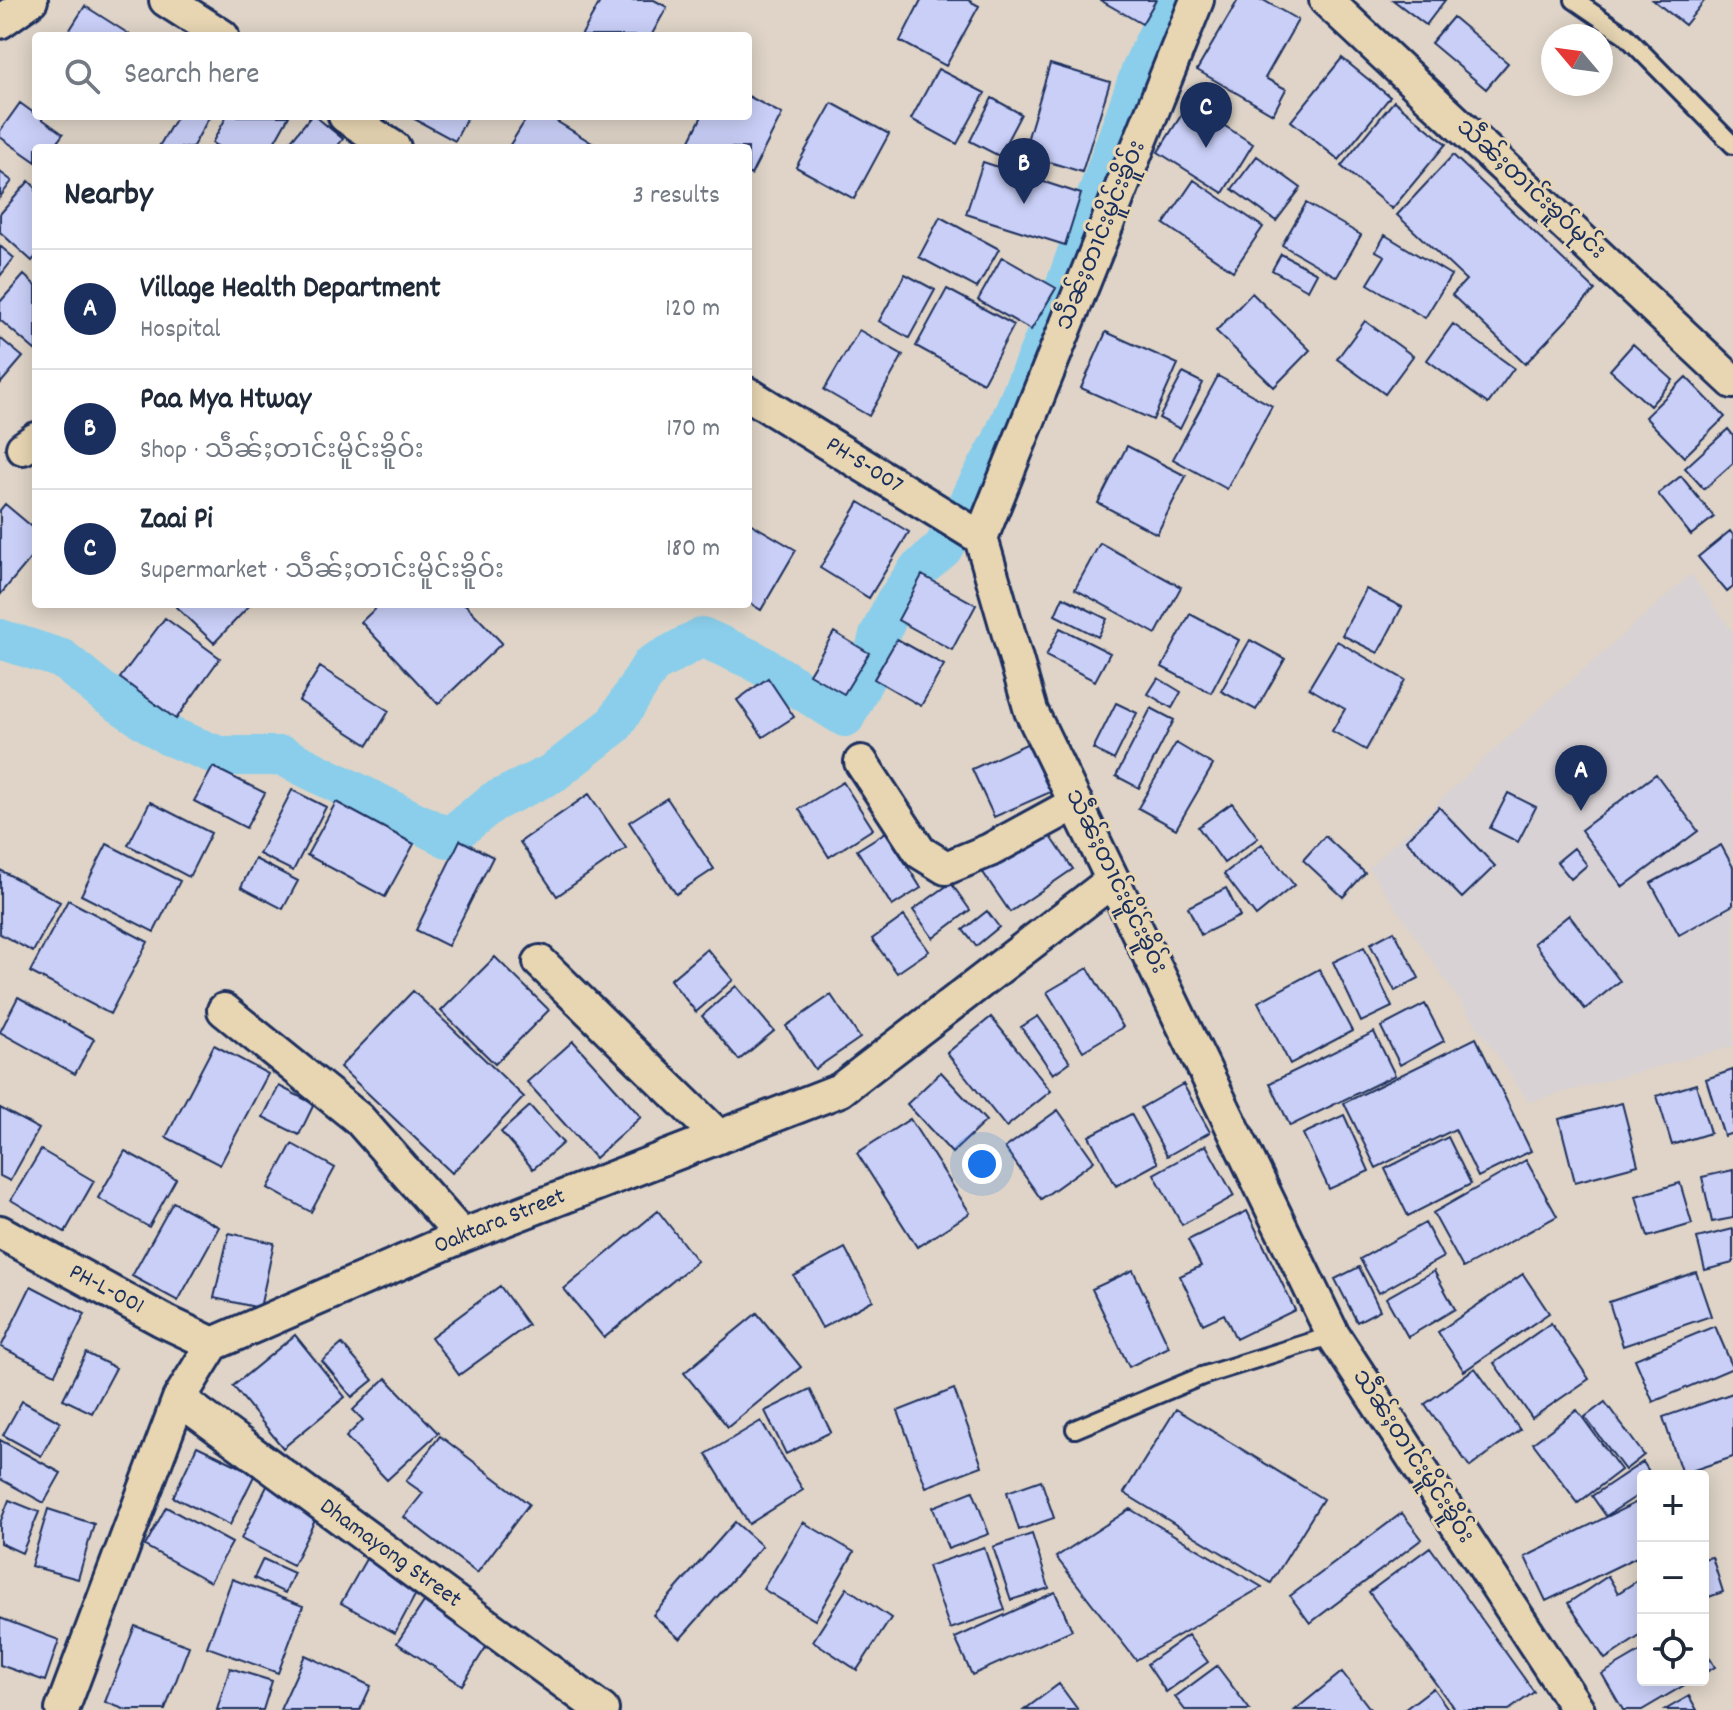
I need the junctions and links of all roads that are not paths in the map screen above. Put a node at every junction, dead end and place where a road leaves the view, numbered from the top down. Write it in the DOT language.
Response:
graph roads {
  1 [pos="31,0"];
  2 [pos="166,0"];
  3 [pos="1197,0"];
  4 [pos="1326,0"];
  5 [pos="1574,0"];
  6 [pos="0,22"];
  7 [pos="216,32"];
  8 [pos="351,120"];
  9 [pos="388,144"];
  10 [pos="1733,145"];
  11 [pos="1733,382"];
  12 [pos="752,396"];
  13 [pos="963,527"];
  14 [pos="861,762"];
  15 [pos="1076,803"];
  16 [pos="1113,880"];
  17 [pos="540,962"];
  18 [pos="224,1010"];
  19 [pos="719,1137"];
  20 [pos="0,1232"];
  21 [pos="462,1236"];
  22 [pos="1333,1335"];
  23 [pos="213,1344"];
  24 [pos="179,1399"];
  25 [pos="1075,1429"];
  26 [pos="62,1710"];
  27 [pos="602,1710"];
  28 [pos="1578,1710"];
  1 -- 6 [label="street"];
  2 -- 7 [label="street"];
  3 -- 13 [label="street, သဵၼ်ႈတၢင်းမိူင်းၶိူဝ်း"];
  4 -- 11 [label="street, သဵၼ်ႈတၢင်းၶူဝ်မုင်း"];
  5 -- 10 [label="lane"];
  8 -- 9 [label="street"];
  12 -- 13 [label="street, PH-S-007"];
  13 -- 15 [label="street, သဵၼ်ႈတၢင်းမိူင်းၶိူဝ်း"];
  14 -- 15 [label="street"];
  15 -- 16 [label="street, သဵၼ်ႈတၢင်းမိူင်းၶိူဝ်း"];
  16 -- 19 [label="street, Oaktara Street"];
  16 -- 22 [label="street, သဵၼ်ႈတၢင်းမိူင်းၶိူဝ်း"];
  17 -- 19 [label="street"];
  18 -- 21 [label="street"];
  19 -- 21 [label="street, Oaktara Street"];
  20 -- 23 [label="street, PH-L-001"];
  21 -- 23 [label="street, Oaktara Street"];
  22 -- 25 [label="lane"];
  22 -- 28 [label="street, သဵၼ်ႈတၢင်းမိူင်းၶိူဝ်း"];
  23 -- 24 [label="street"];
  24 -- 26 [label="street"];
  24 -- 27 [label="street, Dhamayong Street"];
}
